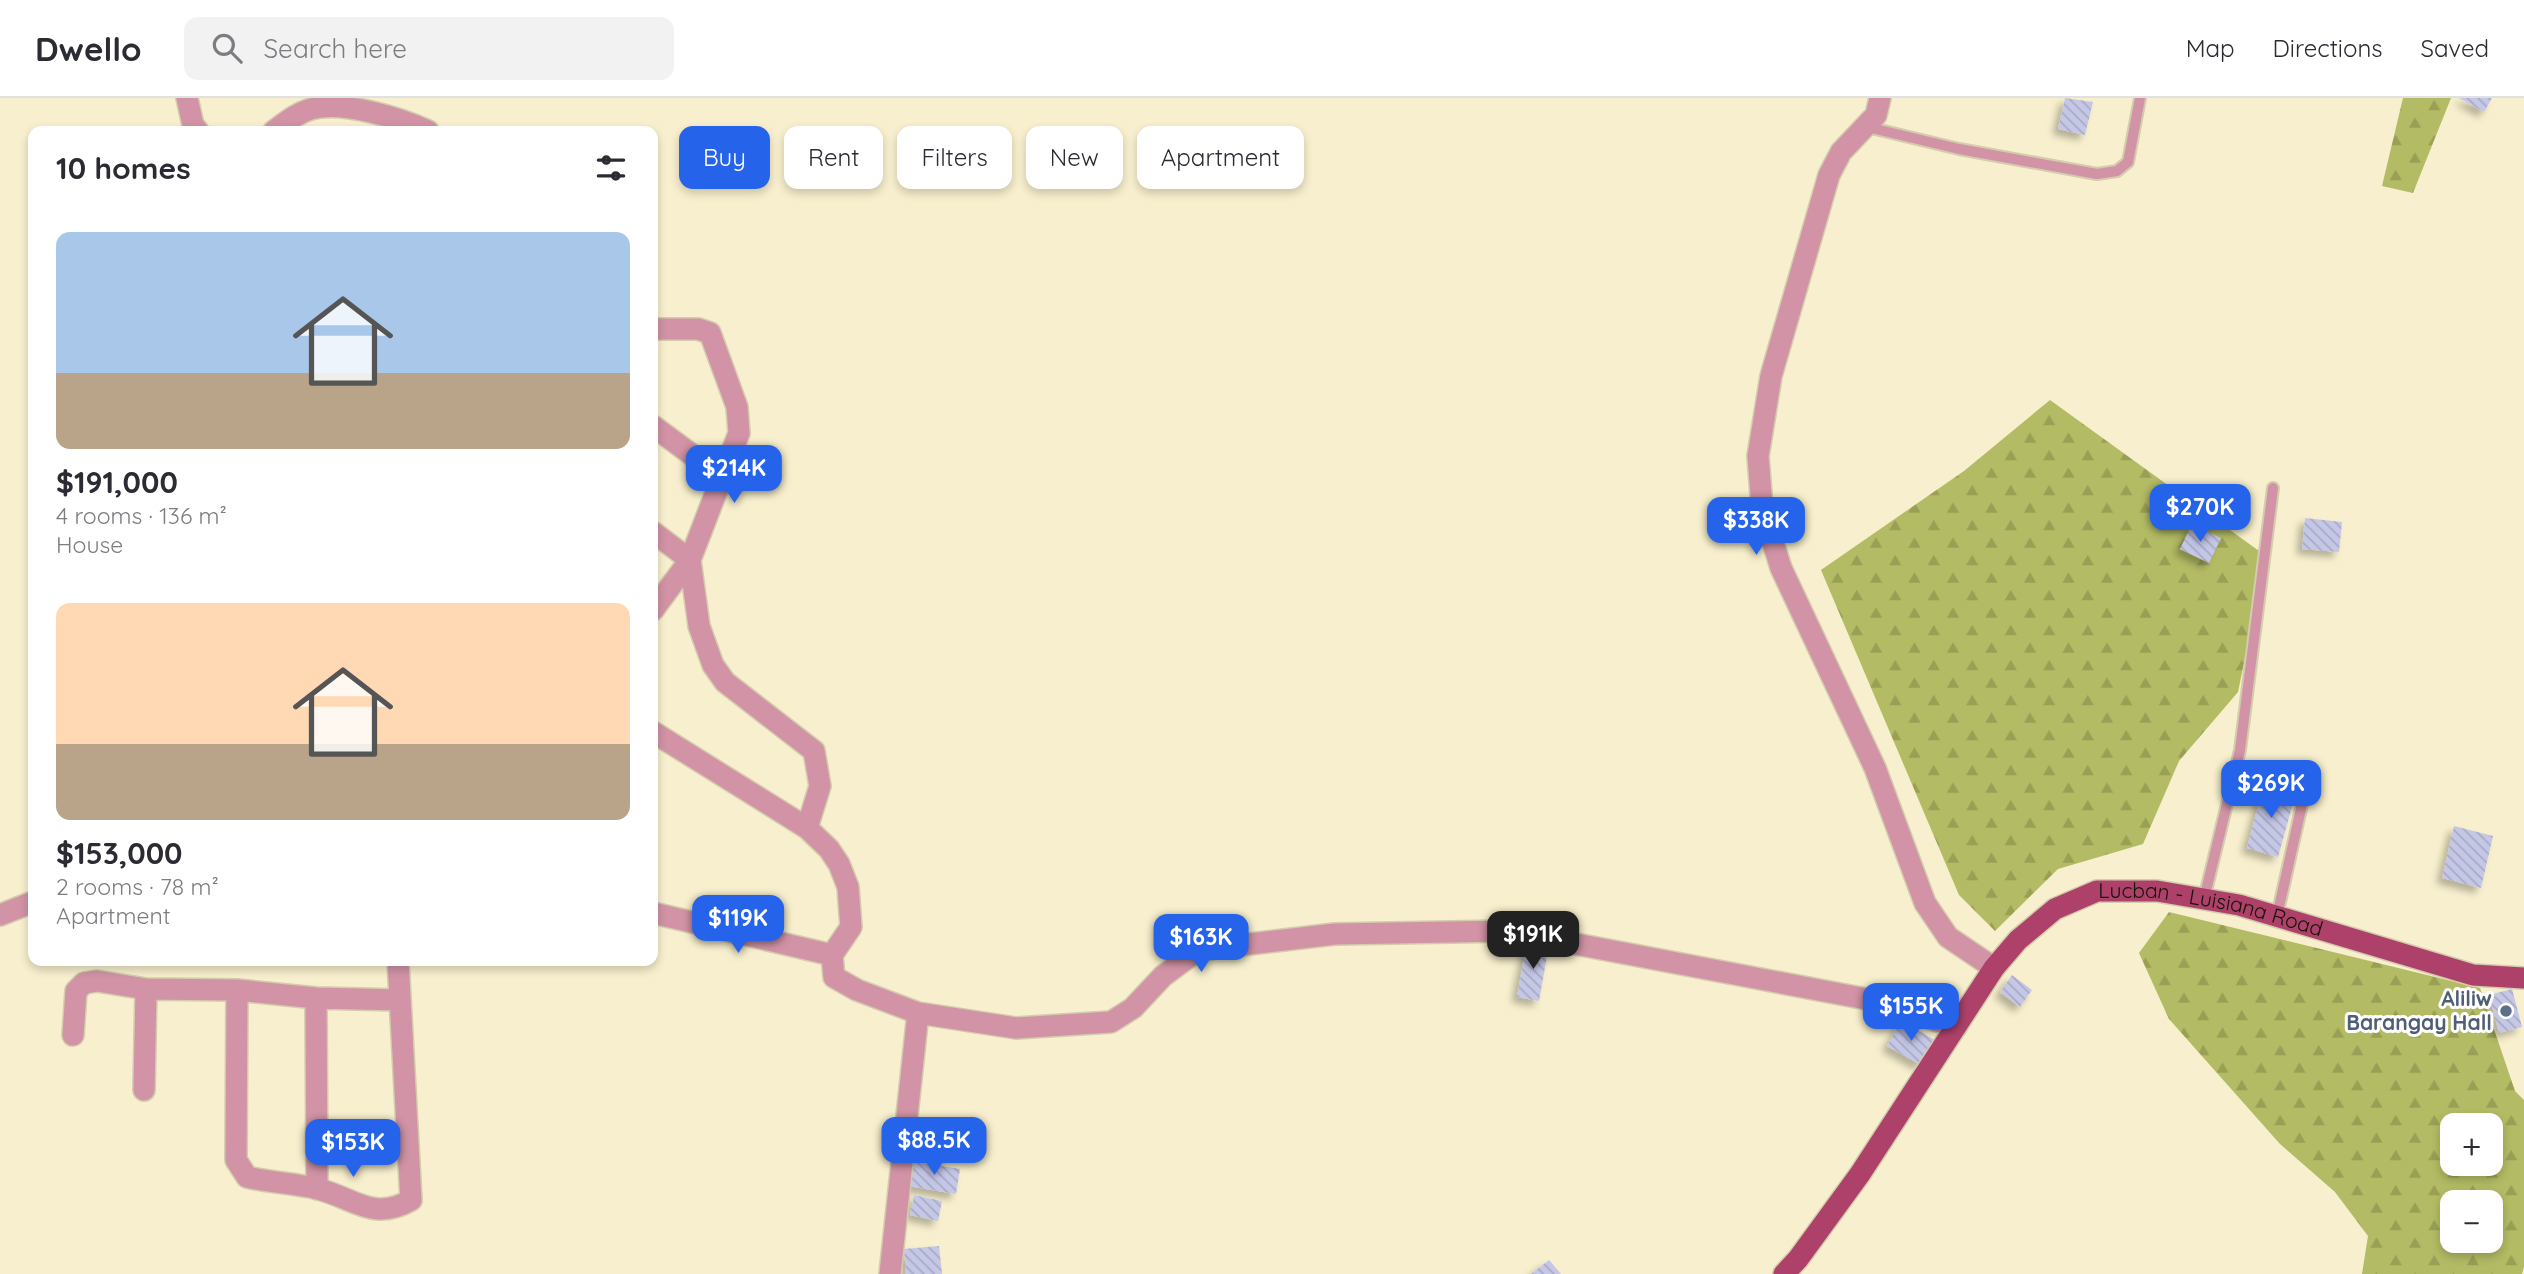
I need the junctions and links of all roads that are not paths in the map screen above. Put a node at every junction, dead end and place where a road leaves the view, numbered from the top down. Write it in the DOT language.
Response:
graph roads {
  1 [pos="187,98"];
  2 [pos="1880,98"];
  3 [pos="2140,98"];
  4 [pos="194,126"];
  5 [pos="281,126"];
  6 [pos="413,126"];
  7 [pos="1867,127"];
  8 [pos="658,330"];
  9 [pos="658,430"];
  10 [pos="722,477"];
  11 [pos="2273,488"];
  12 [pos="658,535"];
  13 [pos="690,560"];
  14 [pos="658,603"];
  15 [pos="658,735"];
  16 [pos="2309,773"];
  17 [pos="807,828"];
  18 [pos="2204,899"];
  19 [pos="28,904"];
  20 [pos="658,914"];
  21 [pos="0,915"];
  22 [pos="2277,916"];
  23 [pos="832,955"];
  24 [pos="398,966"];
  25 [pos="1994,968"];
  26 [pos="2524,978"];
  27 [pos="146,989"];
  28 [pos="237,990"];
  29 [pos="316,998"];
  30 [pos="400,1000"];
  31 [pos="918,1013"];
  32 [pos="1956,1027"];
  33 [pos="73,1035"];
  34 [pos="144,1090"];
  35 [pos="317,1189"];
  36 [pos="890,1274"];
  37 [pos="1784,1274"];
  1 -- 4 [label="street"];
  2 -- 7 [label="street"];
  3 -- 7 [label="lane"];
  5 -- 6 [label="street"];
  7 -- 25 [label="street"];
  8 -- 10 [label="street"];
  9 -- 10 [label="street"];
  10 -- 13 [label="street"];
  11 -- 18 [label="lane"];
  12 -- 13 [label="street"];
  13 -- 14 [label="street"];
  13 -- 17 [label="street"];
  15 -- 17 [label="street"];
  16 -- 22 [label="lane"];
  17 -- 23 [label="street"];
  18 -- 22 [label="main road, Lucban - Luisiana Road"];
  18 -- 25 [label="main road, Lucban - Luisiana Road"];
  19 -- 21 [label="street"];
  20 -- 23 [label="street"];
  22 -- 26 [label="main road, Lucban - Luisiana Road"];
  23 -- 31 [label="street"];
  24 -- 30 [label="street"];
  25 -- 32 [label="main road, Lucban - Luisiana Road"];
  27 -- 28 [label="street"];
  27 -- 33 [label="street"];
  27 -- 34 [label="street"];
  28 -- 29 [label="street"];
  28 -- 35 [label="street"];
  29 -- 30 [label="street"];
  29 -- 35 [label="street"];
  30 -- 35 [label="street"];
  31 -- 32 [label="street"];
  31 -- 36 [label="street"];
  32 -- 37 [label="main road, Lucban - Luisiana Road"];
}
